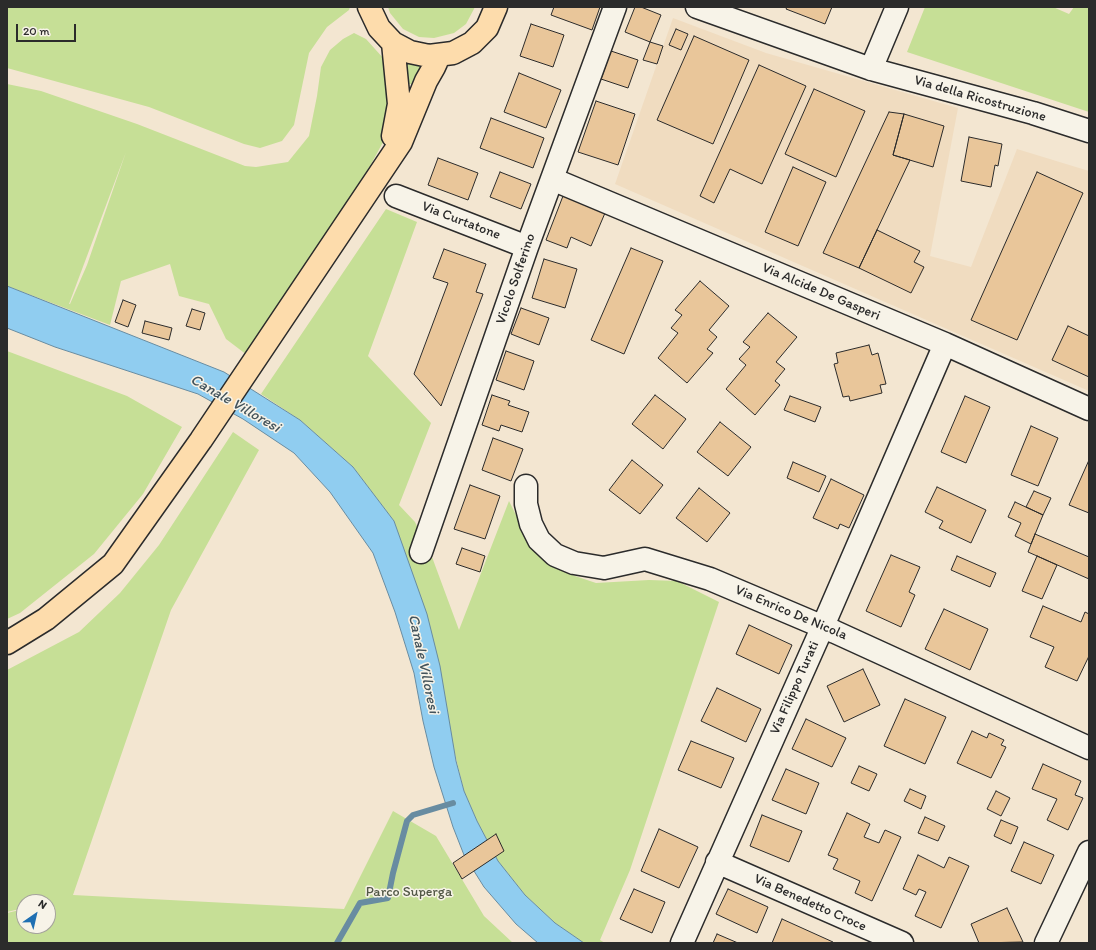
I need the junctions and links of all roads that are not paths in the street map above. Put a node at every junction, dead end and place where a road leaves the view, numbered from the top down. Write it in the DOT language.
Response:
graph roads {
  1 [pos="370,7"];
  2 [pos="496,7"];
  3 [pos="615,7"];
  4 [pos="697,7"];
  5 [pos="897,7"];
  6 [pos="393,43"];
  7 [pos="439,56"];
  8 [pos="871,68"];
  9 [pos="1089,131"];
  10 [pos="384,166"];
  11 [pos="552,179"];
  12 [pos="396,196"];
  13 [pos="527,247"];
  14 [pos="945,344"];
  15 [pos="1089,409"];
  16 [pos="526,486"];
  17 [pos="421,552"];
  18 [pos="823,626"];
  19 [pos="7,643"];
  20 [pos="1089,748"];
  21 [pos="1089,852"];
  22 [pos="718,862"];
  23 [pos="682,943"];
  24 [pos="902,943"];
  25 [pos="1046,943"];
  1 -- 6 [label="main road"];
  2 -- 7 [label="main road"];
  3 -- 11 [label="street, Vicolo Solferino"];
  4 -- 8 [label="street, Via della Ricostruzione"];
  5 -- 8 [label="street"];
  6 -- 7 [label="main road"];
  6 -- 10 [label="main road"];
  7 -- 10 [label="main road"];
  8 -- 9 [label="street, Via della Ricostruzione"];
  10 -- 19 [label="main road"];
  11 -- 13 [label="street, Vicolo Solferino"];
  11 -- 14 [label="street, Via Alcide De Gasperi"];
  12 -- 13 [label="street, Via Curtatone"];
  13 -- 17 [label="street, Vicolo Solferino"];
  14 -- 15 [label="street, Via Alcide De Gasperi"];
  14 -- 18 [label="street, Via Filippo Turati"];
  16 -- 18 [label="street, Via Enrico De Nicola"];
  18 -- 20 [label="street, Via Enrico De Nicola"];
  18 -- 22 [label="street, Via Filippo Turati"];
  21 -- 25 [label="street"];
  22 -- 23 [label="street, Via Filippo Turati"];
  22 -- 24 [label="street, Via Benedetto Croce"];
}
